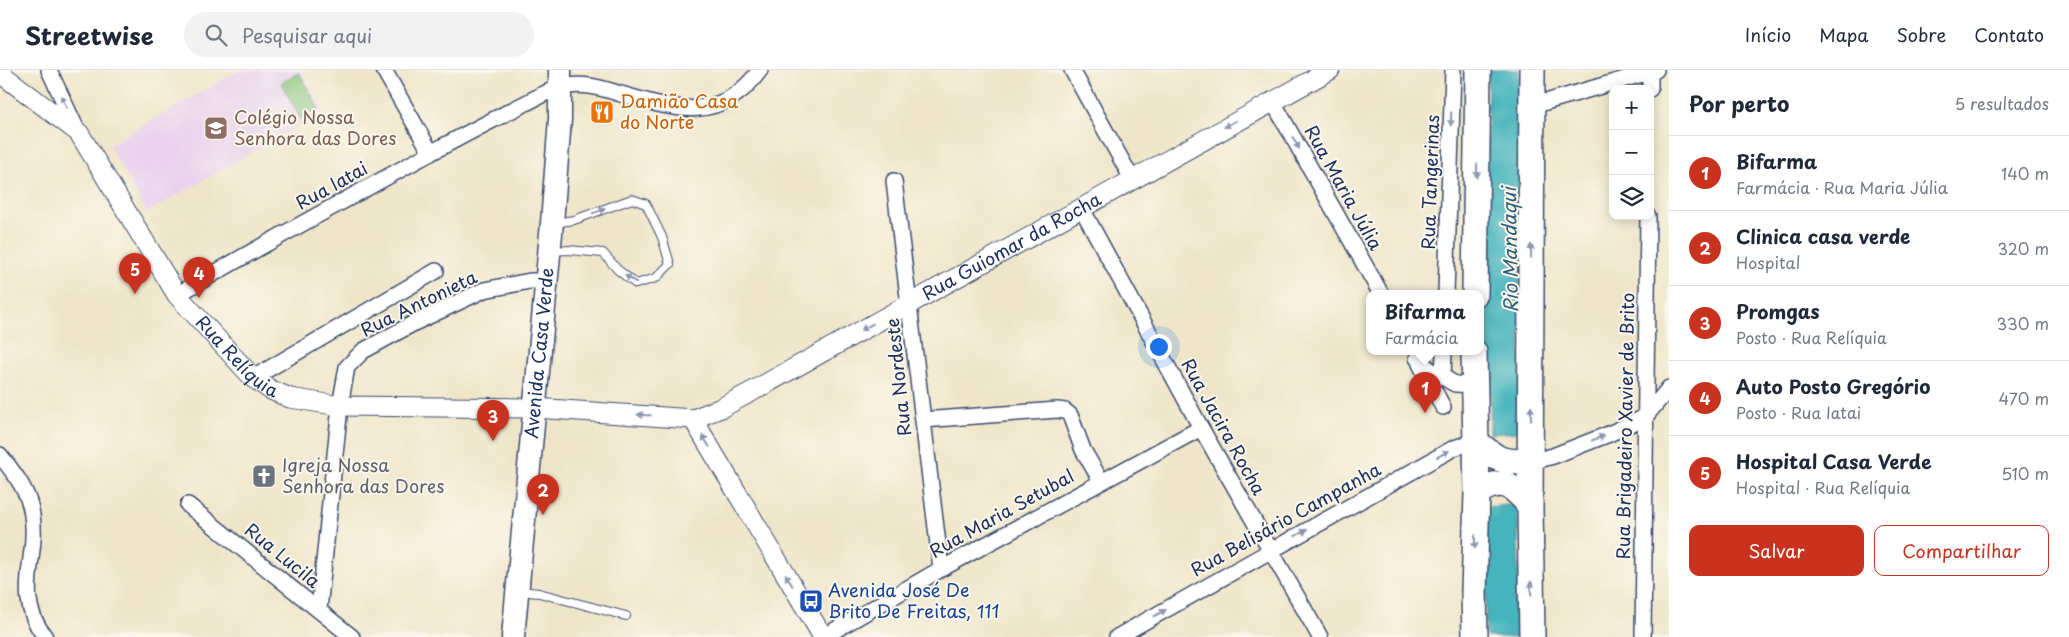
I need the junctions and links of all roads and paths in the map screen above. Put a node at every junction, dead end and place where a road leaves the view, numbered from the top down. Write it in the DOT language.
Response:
graph roads {
  1 [pos="384,70"];
  2 [pos="760,70"];
  3 [pos="1072,70"];
  4 [pos="1330,70"];
  5 [pos="1453,70"];
  6 [pos="1478,70"];
  7 [pos="1532,70"];
  8 [pos="1652,71"];
  9 [pos="55,72"];
  10 [pos="0,74"];
  11 [pos="560,78"];
  12 [pos="1650,85"];
  13 [pos="1272,100"];
  14 [pos="1532,106"];
  15 [pos="79,133"];
  16 [pos="431,153"];
  17 [pos="1132,179"];
  18 [pos="894,181"];
  19 [pos="1081,207"];
  20 [pos="1648,220"];
  21 [pos="552,224"];
  22 [pos="550,251"];
  23 [pos="436,272"];
  24 [pos="547,282"];
  25 [pos="1379,290"];
  26 [pos="1446,290"];
  27 [pos="1475,290"];
  28 [pos="177,295"];
  29 [pos="910,303"];
  30 [pos="1415,355"];
  31 [pos="1444,355"];
  32 [pos="1474,355"];
  33 [pos="1443,376"];
  34 [pos="252,378"];
  35 [pos="1475,385"];
  36 [pos="1669,388"];
  37 [pos="340,406"];
  38 [pos="1443,407"];
  39 [pos="535,408"];
  40 [pos="1645,416"];
  41 [pos="693,419"];
  42 [pos="923,420"];
  43 [pos="1201,428"];
  44 [pos="1475,441"];
  45 [pos="0,455"];
  46 [pos="1531,462"];
  47 [pos="1101,481"];
  48 [pos="1477,493"];
  49 [pos="188,505"];
  50 [pos="1530,506"];
  51 [pos="1271,550"];
  52 [pos="941,569"];
  53 [pos="518,590"];
  54 [pos="319,610"];
  55 [pos="626,616"];
  56 [pos="45,637"];
  57 [pos="352,637"];
  58 [pos="513,637"];
  59 [pos="823,637"];
  60 [pos="1117,637"];
  61 [pos="1320,637"];
  62 [pos="1475,637"];
  63 [pos="1532,637"];
  64 [pos="1643,637"];
  1 -- 16 [label="street"];
  2 -- 11 [label="street"];
  3 -- 17 [label="street"];
  4 -- 13 [label="street, Rua Guiomar da Rocha"];
  5 -- 26 [label="street, Rua Tangerinas, one-way"];
  6 -- 27 [label="main road, one-way"];
  7 -- 14 [label="main road"];
  8 -- 12 [label="street"];
  8 -- 14 [label="street"];
  15 -- 9 [label="street, one-way"];
  10 -- 15 [label="street, Rua Relíquia"];
  11 -- 16 [label="street, Rua Iatai"];
  11 -- 21 [label="main road, Avenida Casa Verde"];
  13 -- 17 [label="street, Rua Guiomar da Rocha, one-way"];
  13 -- 25 [label="street, Rua Maria Júlia, one-way"];
  46 -- 14 [label="main road, one-way"];
  15 -- 28 [label="street, Rua Relíquia"];
  16 -- 28 [label="street, Rua Iatai"];
  17 -- 19 [label="street, Rua Guiomar da Rocha"];
  18 -- 29 [label="street, Rua Nordeste"];
  19 -- 29 [label="street, Rua Guiomar da Rocha"];
  19 -- 43 [label="street, Rua Jacira Rocha"];
  20 -- 40 [label="street, Rua Brigadeiro Xavier de Brito"];
  21 -- 22 [label="main road, Avenida Casa Verde"];
  21 -- 22 [label="lane, one-way"];
  22 -- 24 [label="main road, Avenida Casa Verde"];
  23 -- 34 [label="street"];
  24 -- 37 [label="street, Rua Antonieta"];
  24 -- 39 [label="main road, Avenida Casa Verde"];
  28 -- 34 [label="street, Rua Relíquia"];
  29 -- 41 [label="street, Rua Guiomar da Rocha, one-way"];
  29 -- 42 [label="street, Rua Nordeste"];
  30 -- 33 [label="street"];
  30 -- 38 [label="street"];
  31 -- 33 [label="street"];
  32 -- 35 [label="main road"];
  33 -- 35 [label="street"];
  34 -- 37 [label="street, Rua Relíquia"];
  35 -- 44 [label="main road"];
  36 -- 40 [label="street"];
  37 -- 39 [label="street, Rua Relíquia"];
  37 -- 54 [label="street, Rua Antonieta"];
  41 -- 39 [label="street, Rua Relíquia, one-way"];
  39 -- 53 [label="main road, Avenida Casa Verde"];
  46 -- 40 [label="street, one-way"];
  40 -- 64 [label="street, Rua Brigadeiro Xavier de Brito"];
  59 -- 41 [label="street, one-way"];
  42 -- 47 [label="street"];
  42 -- 52 [label="street, Rua Nordeste"];
  43 -- 47 [label="street, Rua Maria Setubal"];
  43 -- 51 [label="street, Rua Jacira Rocha"];
  44 -- 46 [label="main road"];
  44 -- 48 [label="main road"];
  51 -- 44 [label="street, Rua Belisário Campanha, one-way"];
  45 -- 56 [label="street"];
  46 -- 50 [label="main road"];
  47 -- 52 [label="street, Rua Maria Setubal"];
  48 -- 50 [label="main road"];
  48 -- 62 [label="main road, one-way"];
  49 -- 54 [label="street, Rua Lucila"];
  63 -- 50 [label="main road, one-way"];
  60 -- 51 [label="street, Rua Belisário Campanha, one-way"];
  51 -- 61 [label="street, Rua Jacira Rocha"];
  52 -- 59 [label="street, Rua Maria Setubal"];
  53 -- 55 [label="lane"];
  53 -- 58 [label="main road, Avenida Casa Verde"];
  54 -- 57 [label="street, Rua Lucila"];
}
